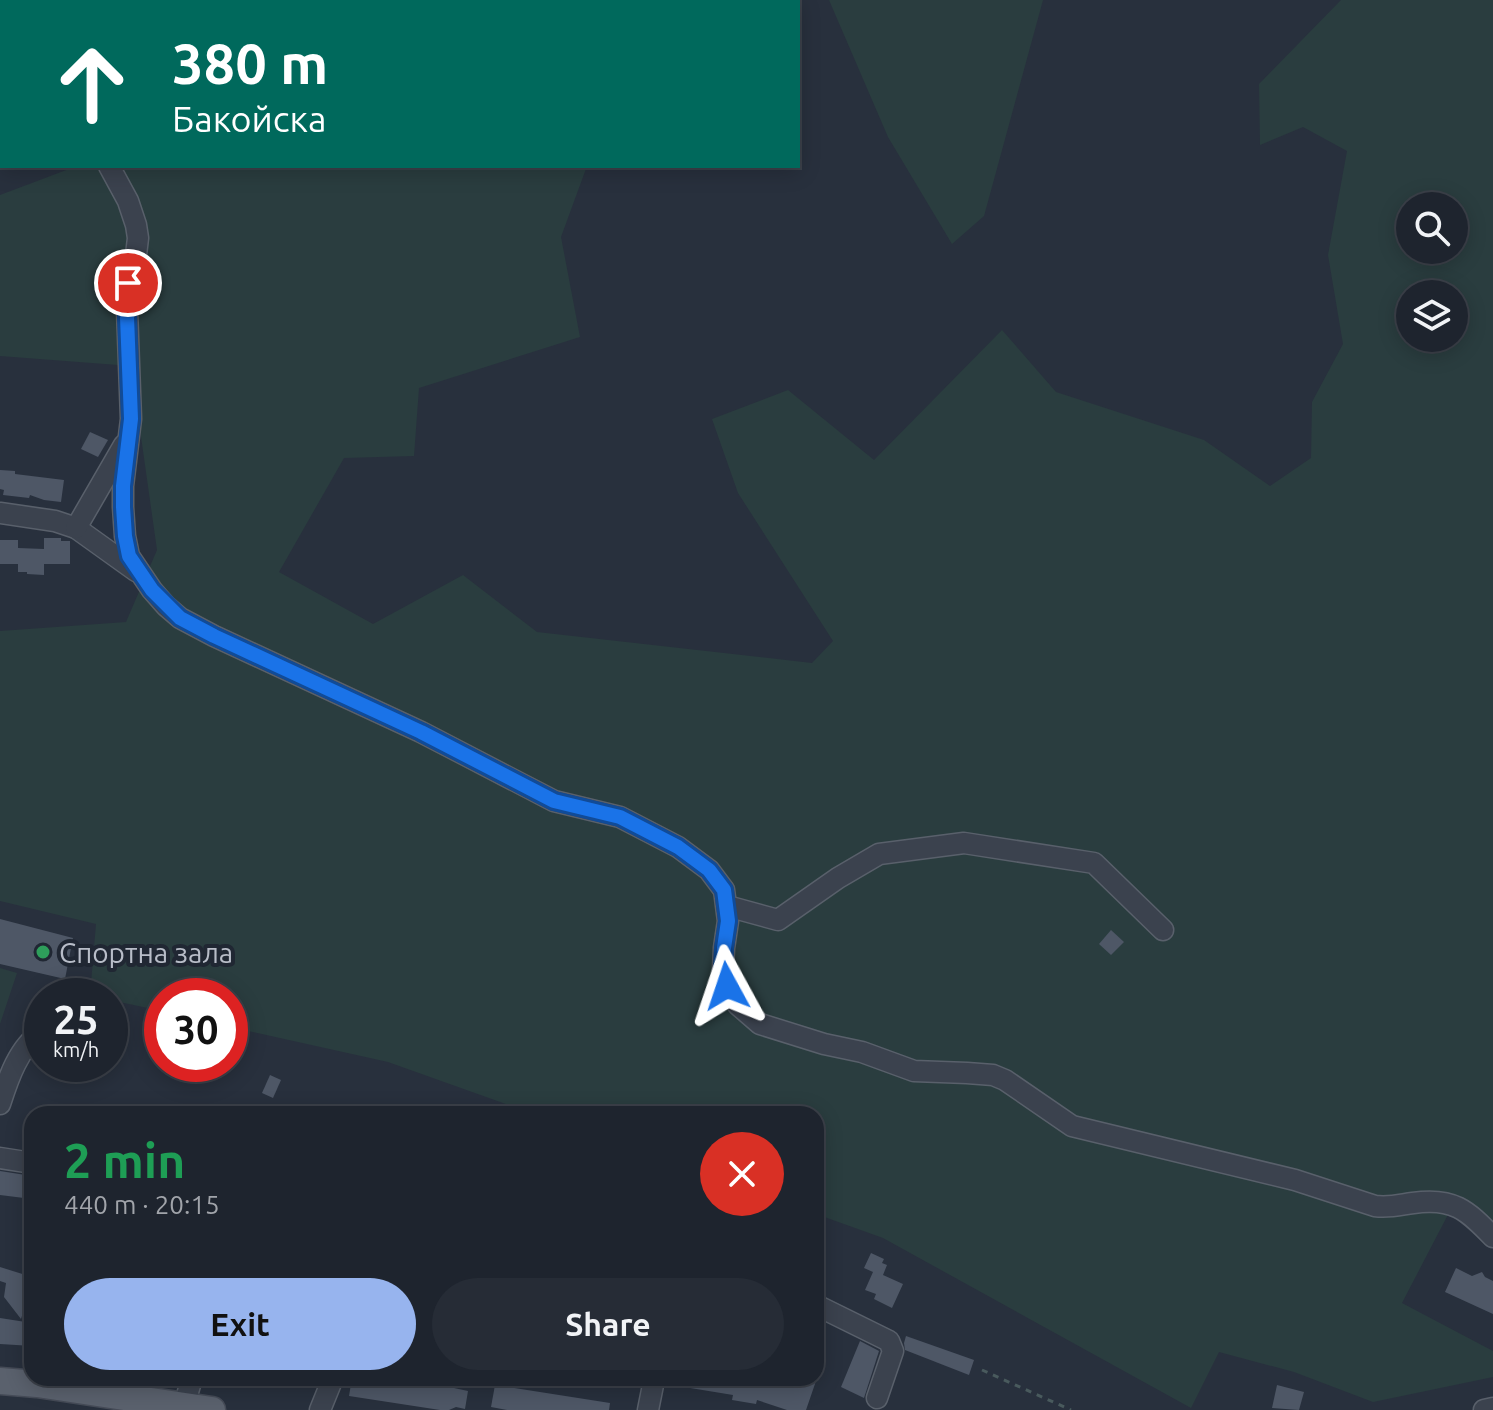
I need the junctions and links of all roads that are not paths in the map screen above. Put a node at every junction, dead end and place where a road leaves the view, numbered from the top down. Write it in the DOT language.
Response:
graph roads {
  1 [pos="110,168"];
  2 [pos="129,436"];
  3 [pos="0,513"];
  4 [pos="76,528"];
  5 [pos="140,574"];
  6 [pos="727,906"];
  7 [pos="1163,930"];
  8 [pos="24,1048"];
  9 [pos="0,1104"];
  10 [pos="0,1158"];
  11 [pos="24,1162"];
  12 [pos="1493,1237"];
  13 [pos="824,1309"];
  14 [pos="0,1381"];
  15 [pos="24,1381"];
  16 [pos="67,1386"];
  17 [pos="190,1386"];
  18 [pos="330,1386"];
  19 [pos="653,1386"];
  20 [pos="877,1398"];
  21 [pos="184,1406"];
  22 [pos="1493,1408"];
  23 [pos="212,1410"];
  24 [pos="320,1410"];
  25 [pos="648,1410"];
  26 [pos="1484,1410"];
  1 -- 2 [label="street"];
  2 -- 4 [label="street"];
  2 -- 5 [label="street"];
  3 -- 4 [label="street"];
  4 -- 5 [label="street"];
  5 -- 6 [label="street"];
  6 -- 7 [label="street"];
  6 -- 12 [label="street"];
  8 -- 9 [label="street"];
  10 -- 11 [label="street"];
  13 -- 20 [label="street"];
  14 -- 15 [label="main road"];
  16 -- 21 [label="main road"];
  17 -- 21 [label="street"];
  18 -- 24 [label="street"];
  19 -- 25 [label="street"];
  21 -- 23 [label="main road"];
  22 -- 26 [label="street"];
}
